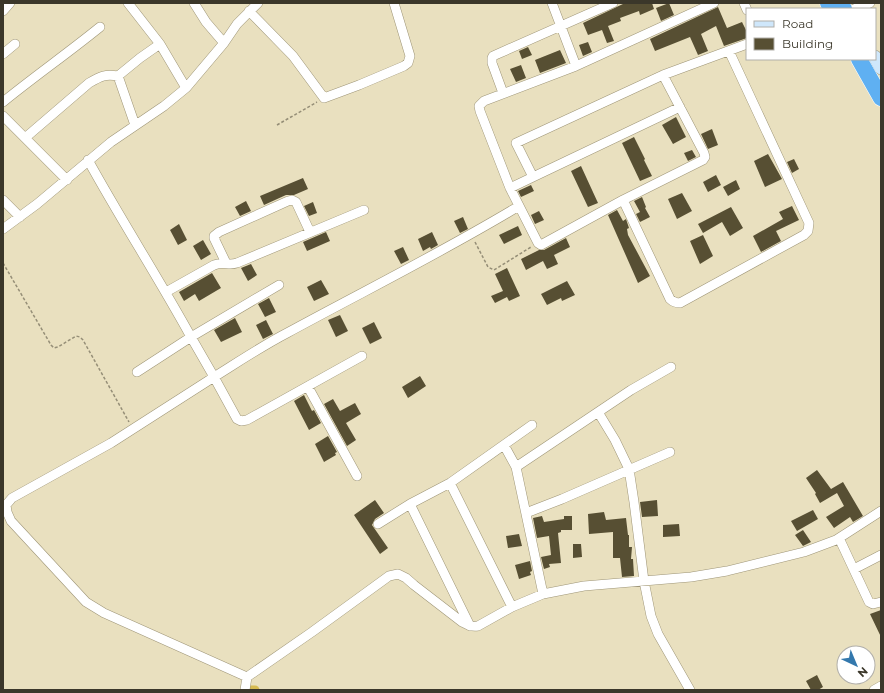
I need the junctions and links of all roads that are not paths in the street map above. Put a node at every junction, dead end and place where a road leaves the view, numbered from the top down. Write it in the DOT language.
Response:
graph roads {
  1 [pos="10,3"];
  2 [pos="128,3"];
  3 [pos="194,3"];
  4 [pos="258,3"];
  5 [pos="394,3"];
  6 [pos="552,3"];
  7 [pos="613,3"];
  8 [pos="714,3"];
  9 [pos="870,3"];
  10 [pos="828,6"];
  11 [pos="839,8"];
  12 [pos="857,8"];
  13 [pos="3,11"];
  14 [pos="249,12"];
  15 [pos="561,26"];
  16 [pos="100,27"];
  17 [pos="224,43"];
  18 [pos="15,44"];
  19 [pos="160,44"];
  20 [pos="746,44"];
  21 [pos="729,51"];
  22 [pos="3,54"];
  23 [pos="876,59"];
  24 [pos="856,60"];
  25 [pos="860,60"];
  26 [pos="873,60"];
  27 [pos="576,66"];
  28 [pos="881,68"];
  29 [pos="663,75"];
  30 [pos="118,76"];
  31 [pos="881,76"];
  32 [pos="186,88"];
  33 [pos="503,93"];
  34 [pos="881,98"];
  35 [pos="3,102"];
  36 [pos="881,106"];
  37 [pos="680,108"];
  38 [pos="3,116"];
  39 [pos="135,125"];
  40 [pos="25,138"];
  41 [pos="88,160"];
  42 [pos="533,177"];
  43 [pos="67,180"];
  44 [pos="510,188"];
  45 [pos="3,200"];
  46 [pos="623,200"];
  47 [pos="519,206"];
  48 [pos="364,210"];
  49 [pos="20,217"];
  50 [pos="3,229"];
  51 [pos="310,232"];
  52 [pos="226,263"];
  53 [pos="279,285"];
  54 [pos="166,292"];
  55 [pos="191,337"];
  56 [pos="362,356"];
  57 [pos="671,367"];
  58 [pos="136,372"];
  59 [pos="214,377"];
  60 [pos="308,387"];
  61 [pos="598,412"];
  62 [pos="532,425"];
  63 [pos="504,445"];
  64 [pos="670,452"];
  65 [pos="516,467"];
  66 [pos="629,470"];
  67 [pos="358,476"];
  68 [pos="450,483"];
  69 [pos="410,504"];
  70 [pos="881,511"];
  71 [pos="526,513"];
  72 [pos="378,524"];
  73 [pos="839,538"];
  74 [pos="881,555"];
  75 [pos="854,569"];
  76 [pos="644,581"];
  77 [pos="543,594"];
  78 [pos="881,602"];
  79 [pos="512,607"];
  80 [pos="470,626"];
  81 [pos="246,684"];
  82 [pos="881,686"];
  83 [pos="690,690"];
  84 [pos="874,690"];
  1 -- 13 [label="street"];
  2 -- 19 [label="street"];
  3 -- 17 [label="street"];
  4 -- 14 [label="street"];
  5 -- 14 [label="street"];
  6 -- 15 [label="street"];
  7 -- 15 [label="street"];
  8 -- 27 [label="street"];
  9 -- 12 [label="street"];
  10 -- 11 [label="highway"];
  14 -- 17 [label="street"];
  15 -- 27 [label="street"];
  15 -- 33 [label="street"];
  16 -- 35 [label="street"];
  17 -- 32 [label="street"];
  18 -- 22 [label="street"];
  19 -- 30 [label="street"];
  19 -- 32 [label="street"];
  20 -- 21 [label="street"];
  21 -- 29 [label="street"];
  21 -- 46 [label="street"];
  23 -- 28 [label="main road"];
  24 -- 36 [label="main road"];
  25 -- 34 [label="highway"];
  26 -- 31 [label="highway"];
  27 -- 33 [label="street"];
  29 -- 37 [label="street"];
  29 -- 42 [label="street"];
  30 -- 39 [label="street"];
  30 -- 40 [label="street"];
  32 -- 39 [label="street"];
  33 -- 44 [label="street"];
  37 -- 42 [label="street"];
  37 -- 46 [label="street"];
  38 -- 40 [label="street"];
  39 -- 41 [label="street"];
  40 -- 43 [label="street"];
  41 -- 43 [label="street"];
  41 -- 54 [label="street"];
  42 -- 44 [label="street"];
  43 -- 49 [label="street"];
  44 -- 47 [label="street"];
  45 -- 49 [label="street"];
  46 -- 47 [label="street"];
  47 -- 59 [label="street"];
  48 -- 51 [label="street"];
  49 -- 50 [label="street"];
  51 -- 52 [label="street"];
  51 -- 52 [label="street"];
  52 -- 54 [label="street"];
  53 -- 55 [label="street"];
  54 -- 55 [label="street"];
  55 -- 58 [label="street"];
  55 -- 59 [label="street"];
  56 -- 60 [label="street"];
  57 -- 61 [label="street"];
  59 -- 60 [label="street"];
  59 -- 81 [label="street"];
  60 -- 67 [label="street"];
  61 -- 65 [label="street"];
  61 -- 66 [label="street"];
  62 -- 63 [label="street"];
  63 -- 65 [label="street"];
  63 -- 68 [label="street"];
  64 -- 66 [label="street"];
  65 -- 71 [label="street"];
  66 -- 71 [label="street"];
  66 -- 76 [label="street"];
  68 -- 69 [label="street"];
  68 -- 79 [label="street"];
  69 -- 72 [label="street"];
  69 -- 80 [label="street"];
  70 -- 73 [label="street"];
  71 -- 77 [label="street"];
  73 -- 75 [label="street"];
  73 -- 76 [label="street"];
  74 -- 75 [label="street"];
  75 -- 78 [label="street"];
  76 -- 77 [label="street"];
  76 -- 83 [label="street"];
  77 -- 79 [label="street"];
  79 -- 80 [label="street"];
  80 -- 81 [label="street"];
  82 -- 84 [label="street"];
}
